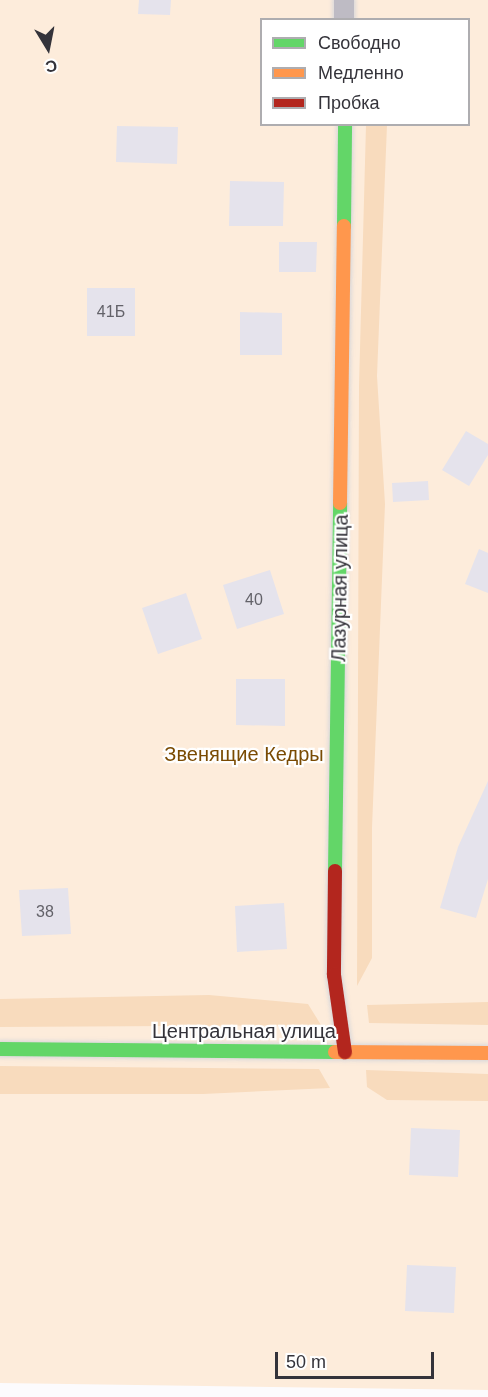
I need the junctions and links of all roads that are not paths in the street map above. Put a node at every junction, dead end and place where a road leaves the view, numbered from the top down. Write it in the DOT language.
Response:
graph roads {
  1 [pos="344,0"];
  2 [pos="344,18"];
  3 [pos="345,126"];
  4 [pos="0,1049"];
  5 [pos="345,1052"];
  6 [pos="488,1053"];
  1 -- 2 [label="street"];
  3 -- 5 [label="street, Лазурная улица"];
  4 -- 5 [label="street, Центральная улица"];
  5 -- 6 [label="street, Центральная улица"];
}
